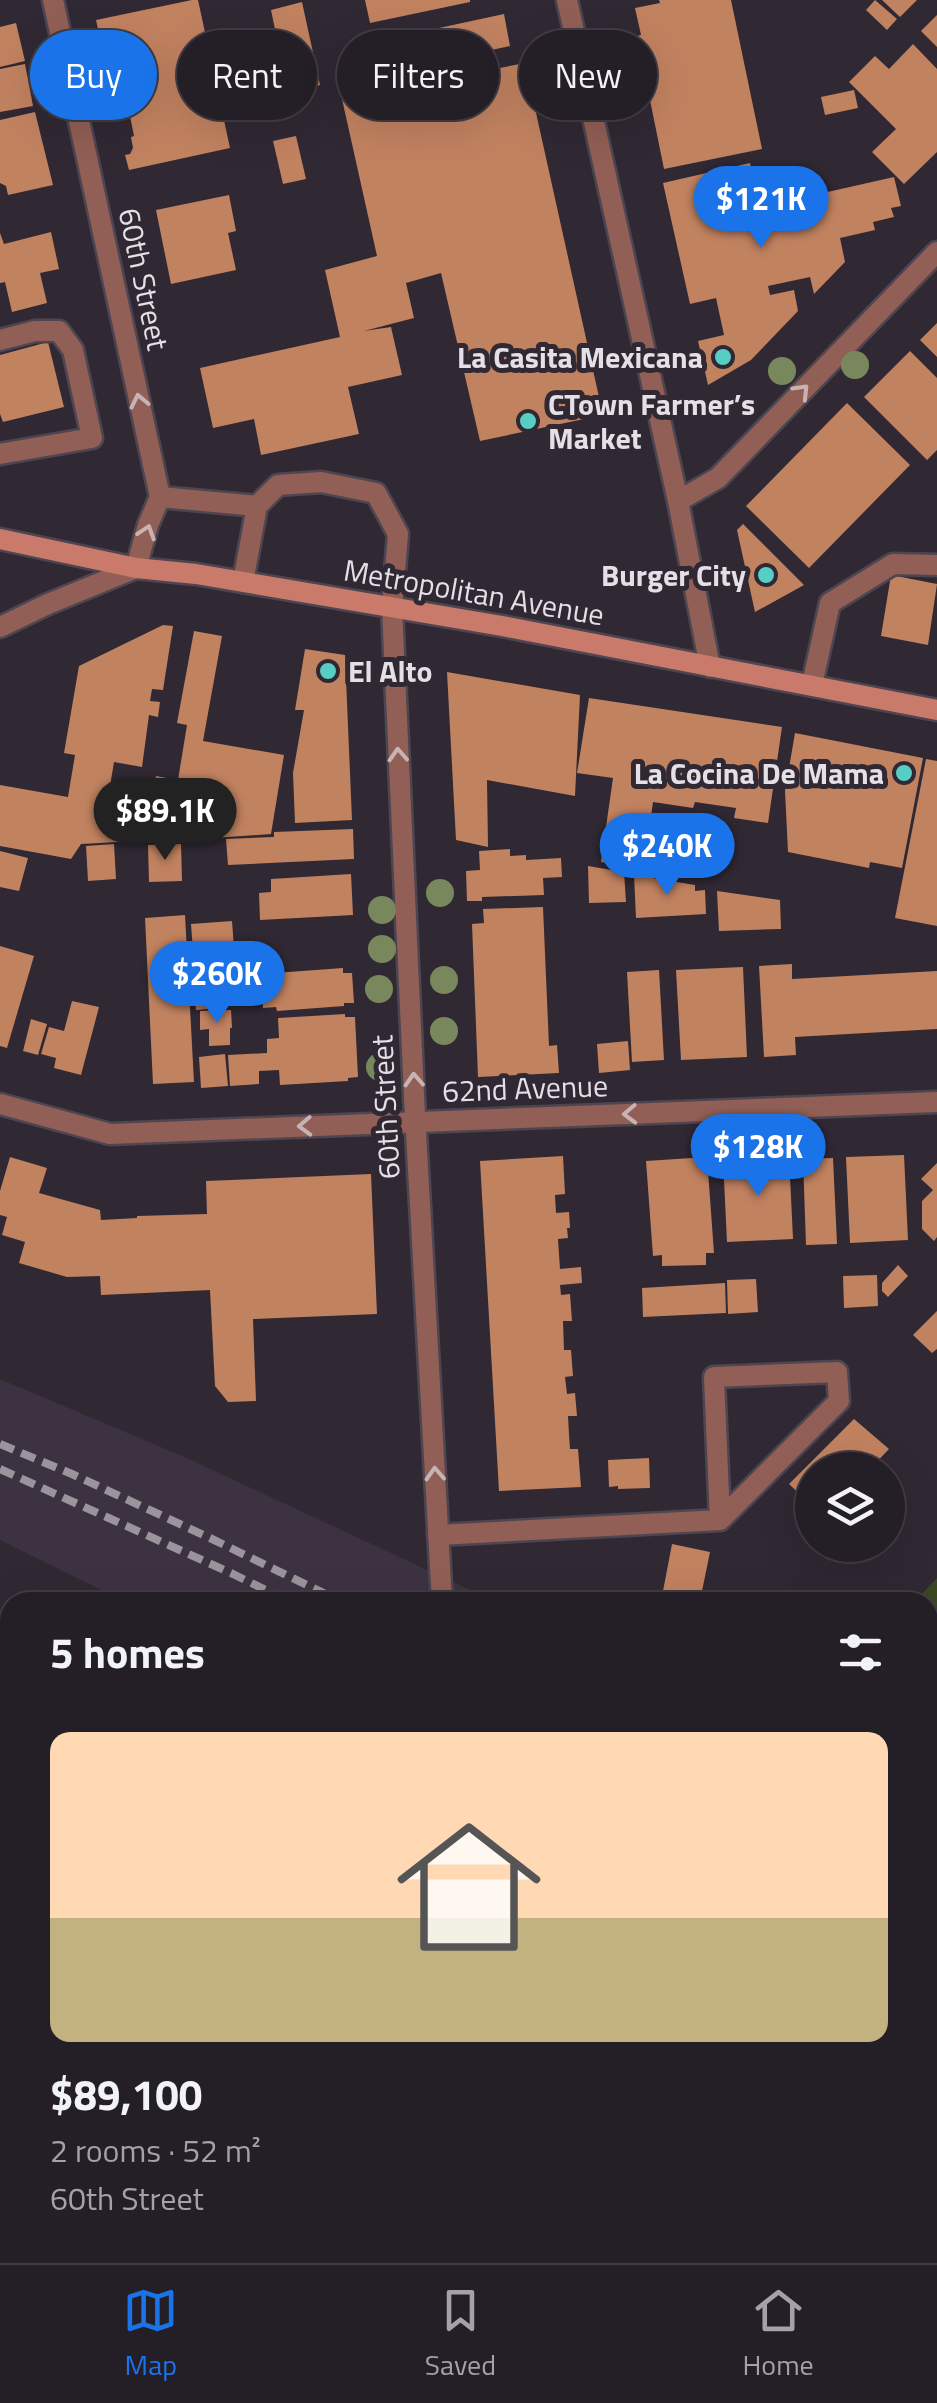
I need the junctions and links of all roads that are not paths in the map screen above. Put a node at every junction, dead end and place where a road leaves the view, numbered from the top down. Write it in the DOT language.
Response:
graph roads {
  1 [pos="53,0"];
  2 [pos="567,0"];
  3 [pos="937,252"];
  4 [pos="0,340"];
  5 [pos="0,454"];
  6 [pos="160,496"];
  7 [pos="678,501"];
  8 [pos="256,506"];
  9 [pos="0,539"];
  10 [pos="937,565"];
  11 [pos="136,568"];
  12 [pos="243,582"];
  13 [pos="392,608"];
  14 [pos="0,627"];
  15 [pos="710,667"];
  16 [pos="812,685"];
  17 [pos="937,710"];
  18 [pos="937,1102"];
  19 [pos="0,1104"];
  20 [pos="416,1122"];
  21 [pos="720,1520"];
  22 [pos="438,1535"];
  23 [pos="442,1592"];
  6 -- 1 [label="street, 60th Street, one-way"];
  2 -- 7 [label="street"];
  7 -- 3 [label="street, one-way"];
  4 -- 5 [label="street"];
  6 -- 8 [label="street"];
  11 -- 6 [label="street, one-way"];
  7 -- 15 [label="street"];
  8 -- 12 [label="street"];
  8 -- 13 [label="street, 60th Street"];
  9 -- 11 [label="main road, Metropolitan Avenue"];
  10 -- 16 [label="street"];
  11 -- 12 [label="main road, Metropolitan Avenue"];
  11 -- 14 [label="street"];
  12 -- 13 [label="main road, Metropolitan Avenue"];
  13 -- 15 [label="main road, Metropolitan Avenue"];
  20 -- 13 [label="street, 60th Street, one-way"];
  15 -- 16 [label="main road, Metropolitan Avenue"];
  16 -- 17 [label="main road, Metropolitan Avenue"];
  18 -- 20 [label="street, 62nd Avenue, one-way"];
  20 -- 19 [label="street, 62nd Avenue, one-way"];
  22 -- 20 [label="street, 60th Street, one-way"];
  21 -- 21 [label="street"];
  21 -- 22 [label="street"];
  22 -- 23 [label="street, 60th Street"];
}
